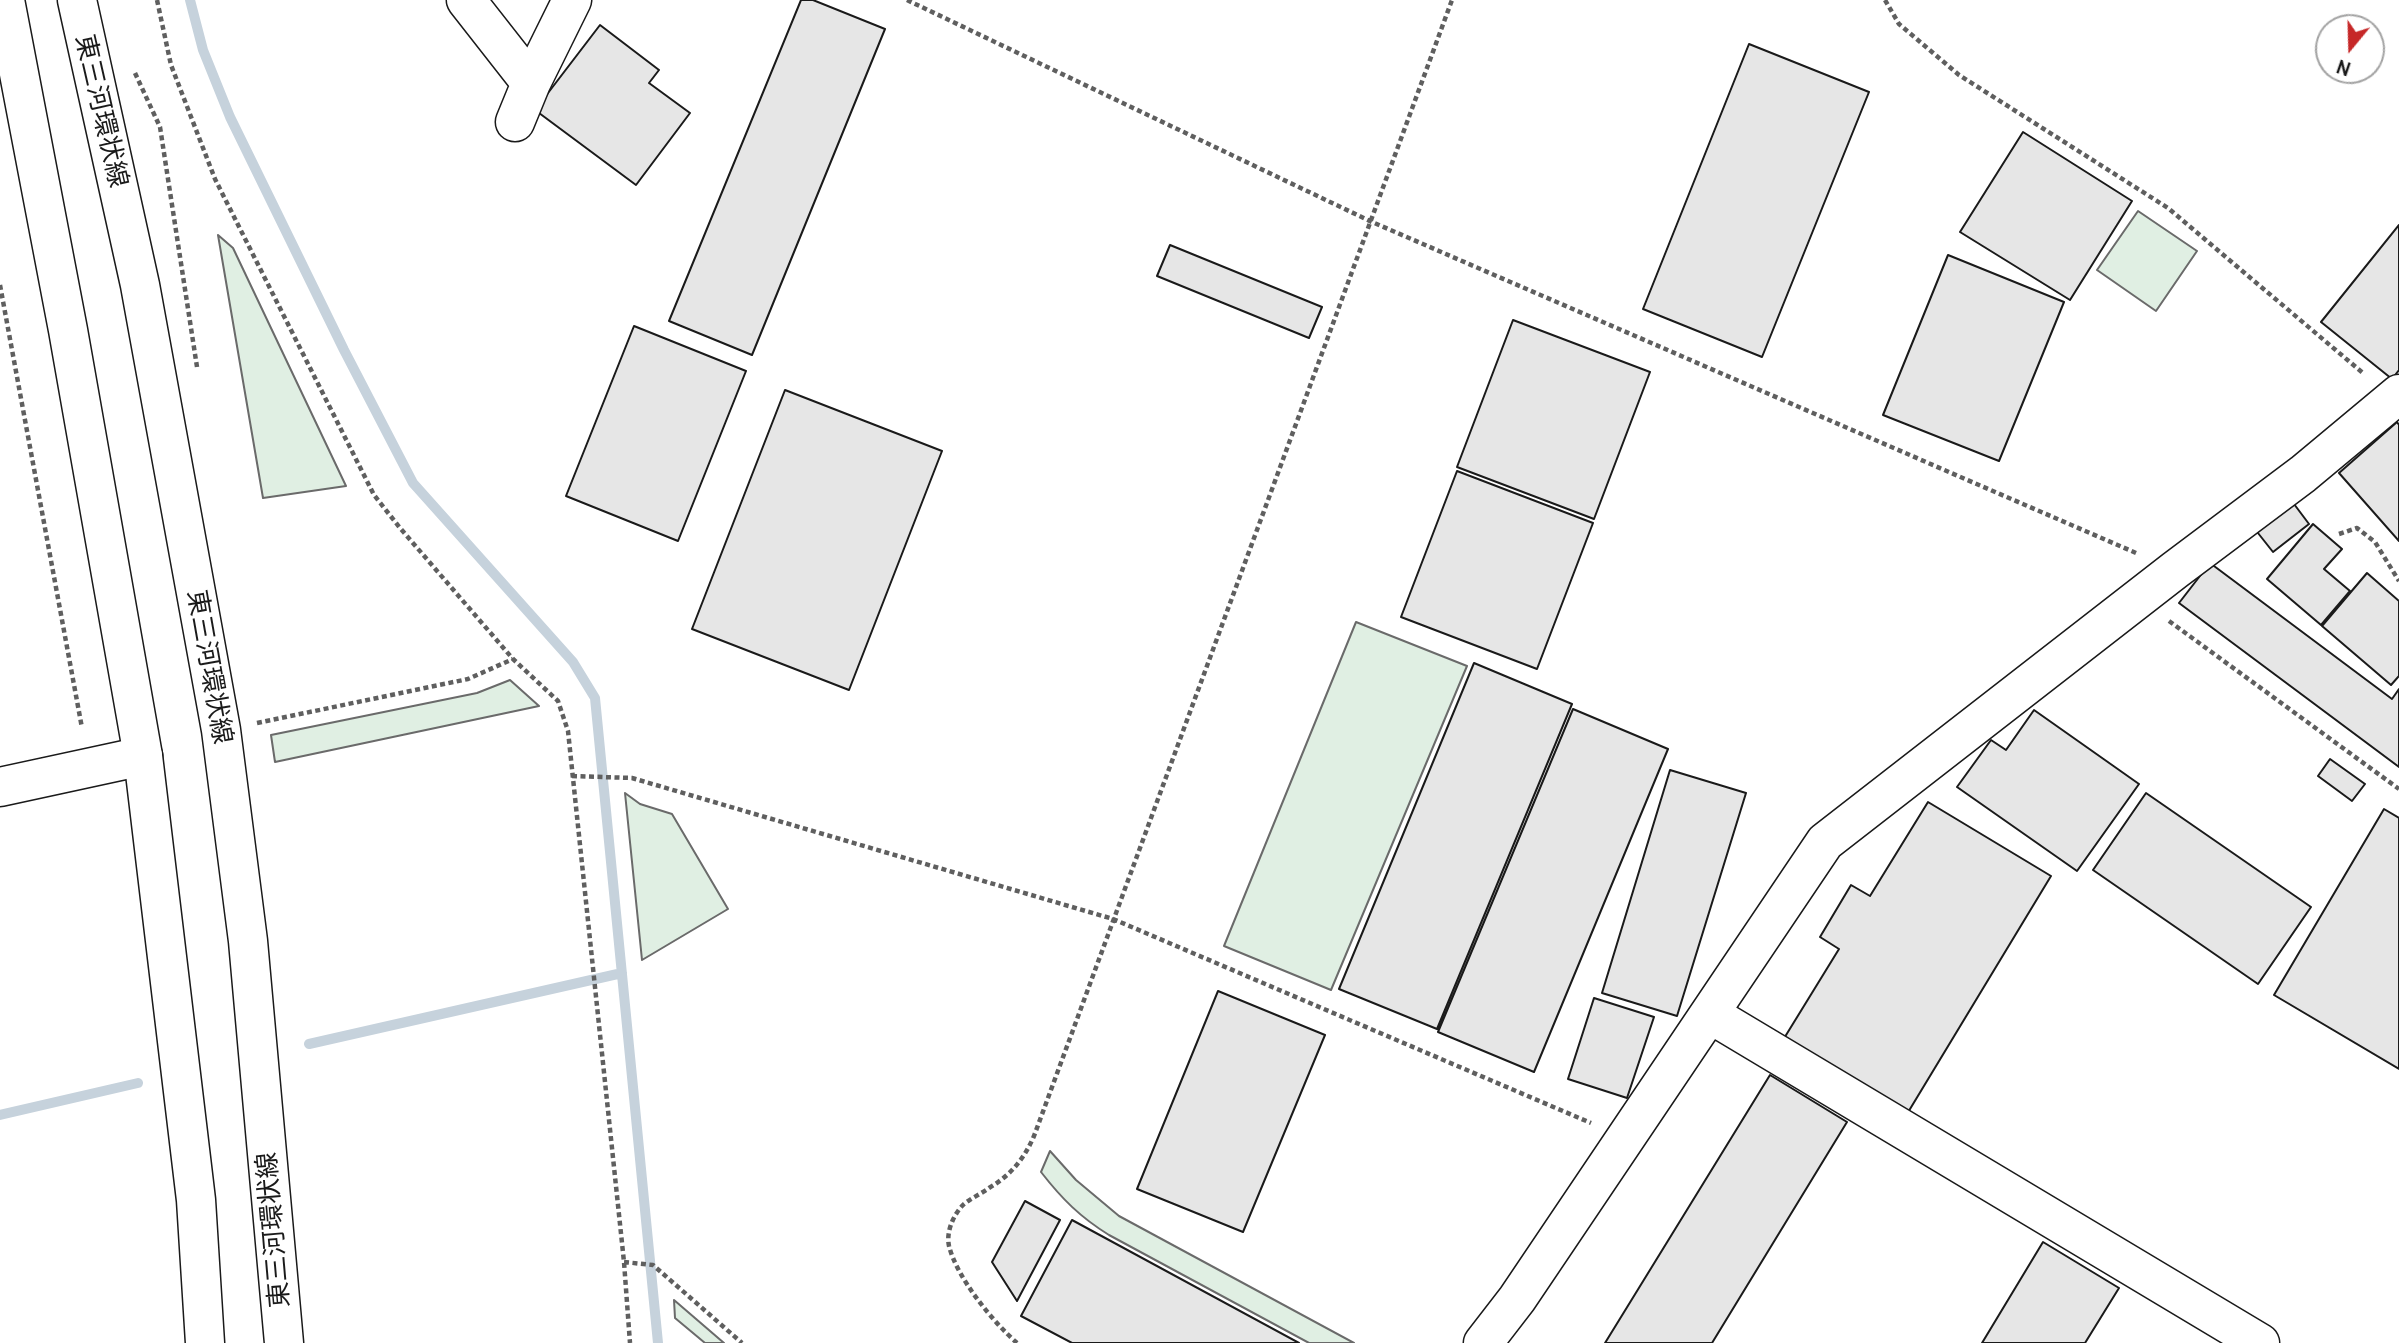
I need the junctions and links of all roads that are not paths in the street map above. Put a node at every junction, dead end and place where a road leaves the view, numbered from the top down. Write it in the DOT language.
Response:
graph roads {
  1 [pos="5,0"];
  2 [pos="77,0"];
  3 [pos="466,0"];
  4 [pos="572,0"];
  5 [pos="531,83"];
  6 [pos="515,122"];
  7 [pos="2397,399"];
  8 [pos="128,759"];
  9 [pos="0,787"];
  10 [pos="1710,1014"];
  11 [pos="205,1343"];
  12 [pos="284,1343"];
  13 [pos="1483,1343"];
  14 [pos="2260,1343"];
  1 -- 8 [label="main road"];
  2 -- 12 [label="main road, 東三河環状線"];
  3 -- 5 [label="main road"];
  4 -- 5 [label="main road"];
  5 -- 6 [label="main road"];
  7 -- 10 [label="main road"];
  8 -- 9 [label="main road"];
  8 -- 11 [label="main road"];
  10 -- 13 [label="main road"];
  10 -- 14 [label="main road"];
}
